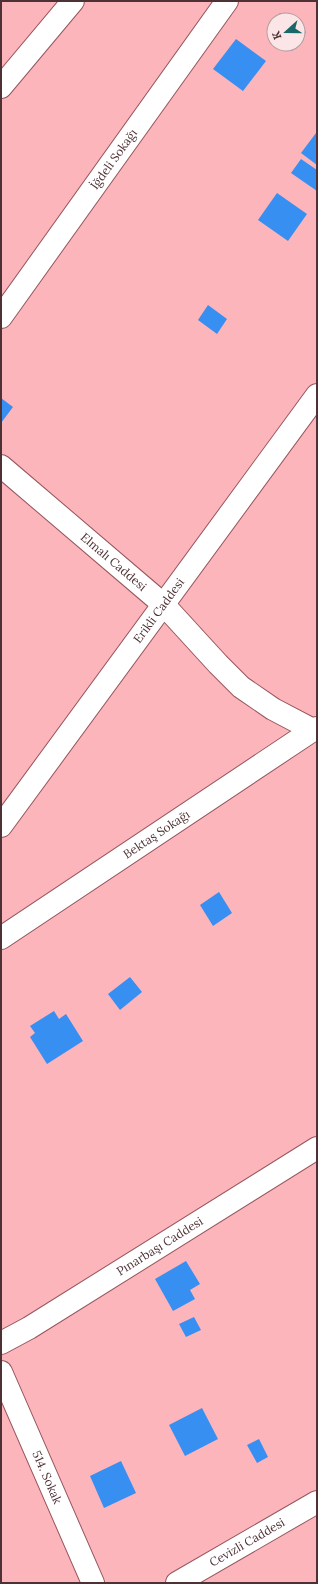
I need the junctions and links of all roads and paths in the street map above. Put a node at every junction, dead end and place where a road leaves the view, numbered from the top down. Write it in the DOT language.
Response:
graph roads {
  1 [pos="73,1"];
  2 [pos="227,1"];
  3 [pos="1,87"];
  4 [pos="1,317"];
  5 [pos="317,395"];
  6 [pos="1,466"];
  7 [pos="164,605"];
  8 [pos="315,729"];
  9 [pos="1,826"];
  10 [pos="1,938"];
  11 [pos="317,1148"];
  12 [pos="1,1343"];
  13 [pos="1,1372"];
  14 [pos="317,1502"];
  15 [pos="93,1583"];
  16 [pos="177,1583"];
  1 -- 3 [label="street"];
  2 -- 4 [label="street, İğdeli Sokağı"];
  5 -- 7 [label="street, Erikli Caddesi"];
  6 -- 7 [label="street, Elmalı Caddesi"];
  7 -- 8 [label="street, Elmalı Caddesi"];
  7 -- 9 [label="street, Erikli Caddesi"];
  8 -- 10 [label="street, Bektaş Sokağı"];
  11 -- 12 [label="street, Pınarbaşı Caddesi"];
  13 -- 15 [label="street, 514. Sokak"];
  14 -- 16 [label="street, Cevizli Caddesi"];
}
